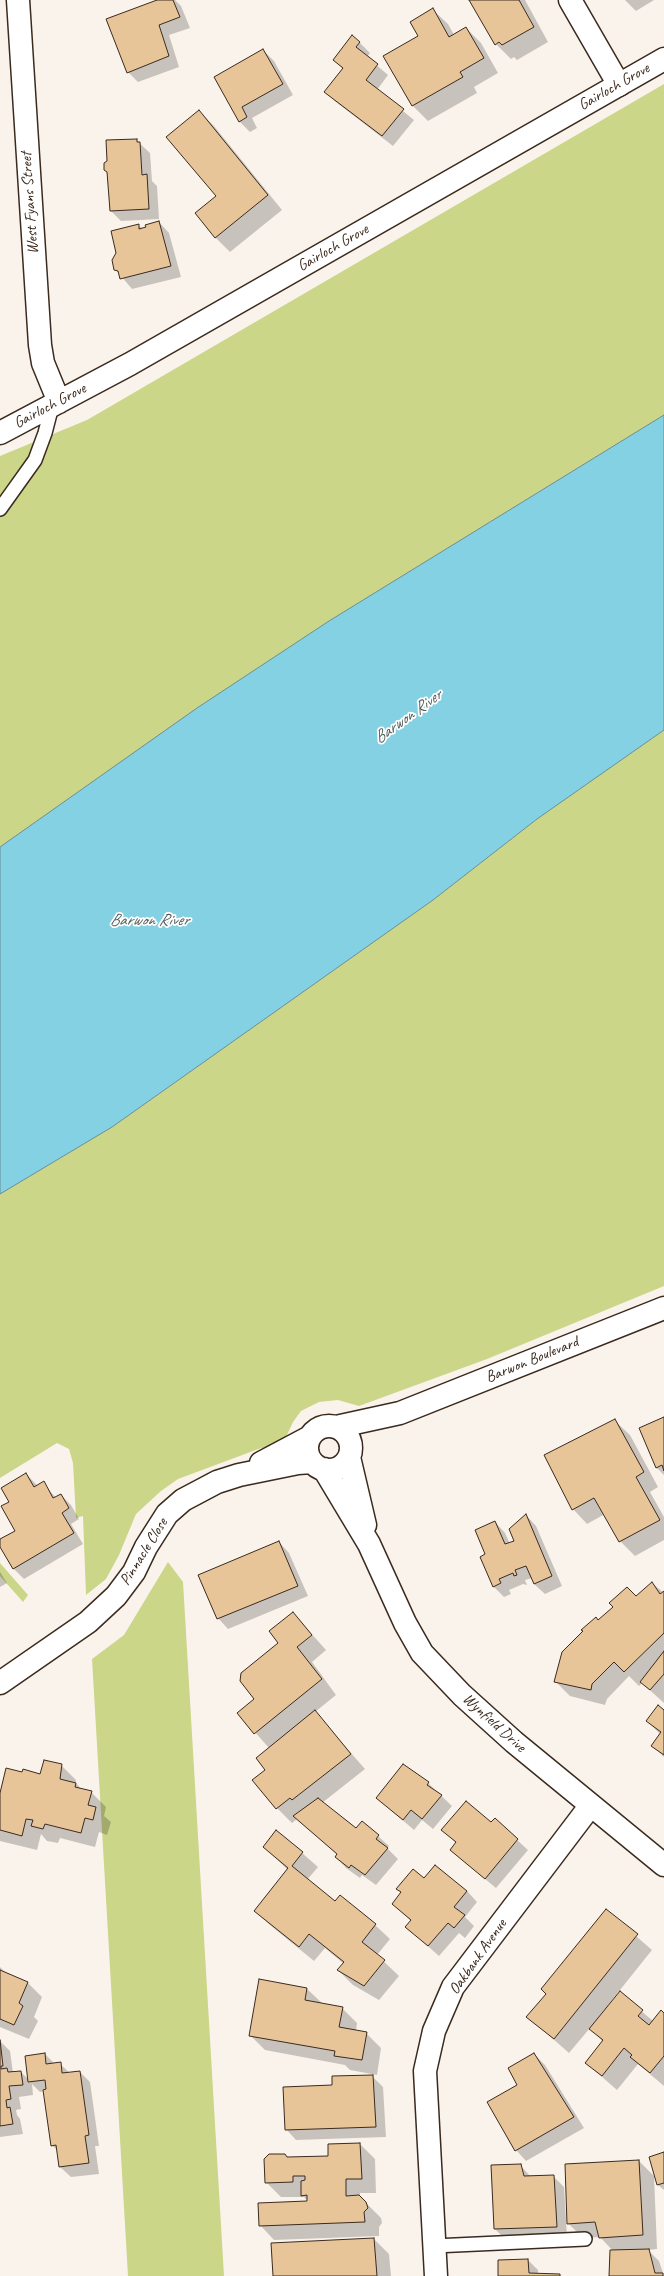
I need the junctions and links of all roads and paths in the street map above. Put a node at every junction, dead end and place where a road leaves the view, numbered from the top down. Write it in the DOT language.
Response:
graph roads {
  1 [pos="18,0"];
  2 [pos="570,0"];
  3 [pos="664,59"];
  4 [pos="619,85"];
  5 [pos="56,404"];
  6 [pos="0,433"];
  7 [pos="0,509"];
  8 [pos="664,1308"];
  9 [pos="400,1413"];
  10 [pos="336,1427"];
  11 [pos="310,1437"];
  12 [pos="350,1452"];
  13 [pos="318,1466"];
  14 [pos="239,1475"];
  15 [pos="369,1544"];
  16 [pos="0,1684"];
  17 [pos="592,1805"];
  18 [pos="664,1865"];
  19 [pos="585,2239"];
  20 [pos="434,2246"];
  21 [pos="436,2276"];
  1 -- 5 [label="street, West Fyans Street"];
  2 -- 4 [label="street"];
  3 -- 4 [label="street, Gairloch Grove"];
  4 -- 5 [label="street, Gairloch Grove"];
  5 -- 6 [label="street, Gairloch Grove"];
  5 -- 7 [label="lane"];
  8 -- 9 [label="street, Barwon Boulevard"];
  9 -- 10 [label="street, Barwon Boulevard"];
  9 -- 12 [label="street, Barwon Boulevard"];
  10 -- 11 [label="street, Barwon Boulevard"];
  10 -- 12 [label="street"];
  11 -- 13 [label="street"];
  11 -- 14 [label="street, Pinnacle Close"];
  12 -- 13 [label="street, Barwon Boulevard"];
  12 -- 15 [label="street, Wynfield Drive"];
  13 -- 14 [label="street, Pinnacle Close"];
  13 -- 15 [label="street, Wynfield Drive"];
  14 -- 16 [label="street, Pinnacle Close"];
  15 -- 17 [label="street, Wynfield Drive"];
  17 -- 18 [label="street, Wynfield Drive"];
  17 -- 20 [label="street, Oakbank Avenue"];
  19 -- 20 [label="lane"];
  20 -- 21 [label="street, Oakbank Avenue"];
}
